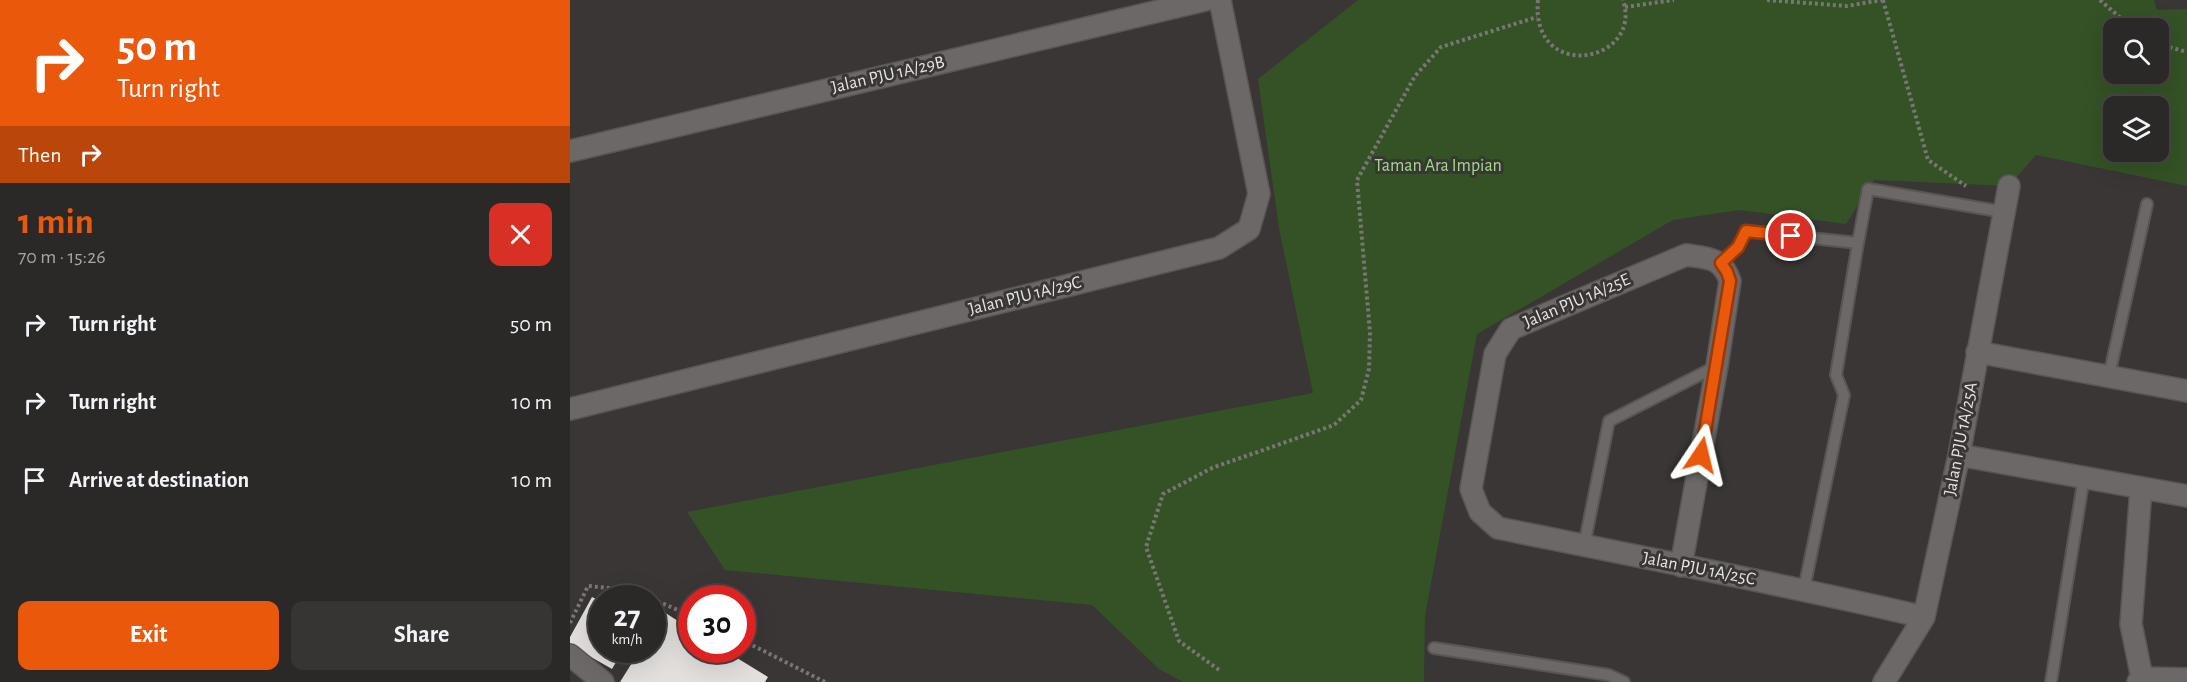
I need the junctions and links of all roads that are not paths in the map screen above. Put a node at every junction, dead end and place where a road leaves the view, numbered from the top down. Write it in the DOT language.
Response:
graph roads {
  1 [pos="1205,0"];
  2 [pos="1220,0"];
  3 [pos="570,151"];
  4 [pos="2009,186"];
  5 [pos="2147,204"];
  6 [pos="2004,212"];
  7 [pos="1858,243"];
  8 [pos="1721,263"];
  9 [pos="1977,352"];
  10 [pos="1717,366"];
  11 [pos="2109,376"];
  12 [pos="2187,391"];
  13 [pos="570,409"];
  14 [pos="1959,455"];
  15 [pos="2084,477"];
  16 [pos="2141,488"];
  17 [pos="2187,496"];
  18 [pos="1480,512"];
  19 [pos="1584,546"];
  20 [pos="1681,566"];
  21 [pos="1804,589"];
  22 [pos="1924,616"];
  23 [pos="1434,648"];
  24 [pos="570,655"];
  25 [pos="2187,679"];
  26 [pos="2140,680"];
  27 [pos="603,682"];
  28 [pos="1624,682"];
  29 [pos="1884,682"];
  30 [pos="2051,682"];
  1 -- 3 [label="street, Jalan PJU 1A/29B"];
  2 -- 13 [label="street, Jalan PJU 1A/29C"];
  4 -- 6 [label="street, Jalan PJU 1A/25A"];
  5 -- 11 [label="lane"];
  6 -- 7 [label="lane"];
  6 -- 9 [label="street, Jalan PJU 1A/25A"];
  7 -- 8 [label="lane"];
  7 -- 21 [label="lane"];
  8 -- 10 [label="street"];
  8 -- 18 [label="street, Jalan PJU 1A/25E"];
  9 -- 11 [label="street"];
  9 -- 14 [label="street, Jalan PJU 1A/25A"];
  10 -- 19 [label="lane"];
  10 -- 20 [label="street"];
  11 -- 12 [label="street"];
  14 -- 15 [label="street"];
  14 -- 22 [label="street, Jalan PJU 1A/25A"];
  15 -- 16 [label="street"];
  15 -- 30 [label="lane"];
  16 -- 17 [label="street"];
  16 -- 26 [label="street"];
  18 -- 19 [label="street, Jalan PJU 1A/25C"];
  19 -- 20 [label="street, Jalan PJU 1A/25C"];
  20 -- 21 [label="street, Jalan PJU 1A/25C"];
  21 -- 22 [label="street, Jalan PJU 1A/25C"];
  22 -- 29 [label="street, Jalan PJU 1A/25A"];
  23 -- 28 [label="lane"];
  24 -- 27 [label="street"];
  25 -- 26 [label="street"];
}
